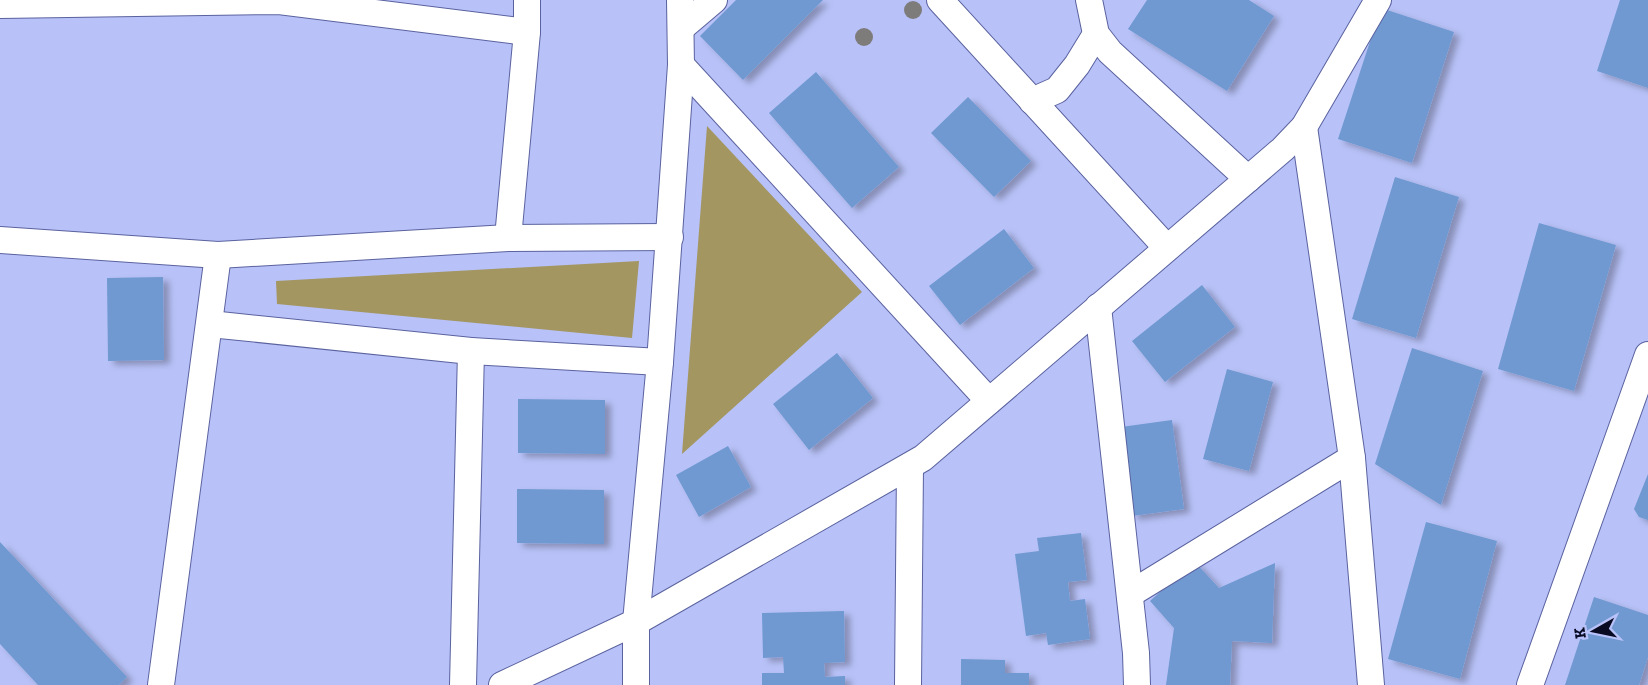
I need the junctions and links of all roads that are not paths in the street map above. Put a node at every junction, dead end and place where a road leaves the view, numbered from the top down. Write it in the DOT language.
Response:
graph roads {
  1 [pos="527,0"];
  2 [pos="680,0"];
  3 [pos="714,0"];
  4 [pos="940,0"];
  5 [pos="1089,0"];
  6 [pos="1378,0"];
  7 [pos="240,1"];
  8 [pos="0,5"];
  9 [pos="681,28"];
  10 [pos="527,32"];
  11 [pos="1096,34"];
  12 [pos="681,64"];
  13 [pos="1032,100"];
  14 [pos="1304,127"];
  15 [pos="1248,179"];
  16 [pos="670,237"];
  17 [pos="508,238"];
  18 [pos="0,240"];
  19 [pos="1167,248"];
  20 [pos="218,255"];
  21 [pos="1098,307"];
  22 [pos="210,324"];
  23 [pos="471,351"];
  24 [pos="1648,355"];
  25 [pos="660,362"];
  26 [pos="989,401"];
  27 [pos="1352,458"];
  28 [pos="910,466"];
  29 [pos="1130,594"];
  30 [pos="636,622"];
  31 [pos="508,684"];
  32 [pos="161,685"];
  33 [pos="463,685"];
  34 [pos="636,685"];
  35 [pos="908,685"];
  36 [pos="1137,685"];
  37 [pos="1371,685"];
  38 [pos="1530,685"];
  1 -- 10 [label="street"];
  2 -- 9 [label="street"];
  3 -- 9 [label="street"];
  4 -- 13 [label="street"];
  5 -- 11 [label="street"];
  6 -- 14 [label="street"];
  7 -- 8 [label="street"];
  7 -- 10 [label="street"];
  9 -- 12 [label="street"];
  10 -- 17 [label="street"];
  11 -- 13 [label="street"];
  11 -- 15 [label="street"];
  12 -- 16 [label="street"];
  12 -- 26 [label="street"];
  13 -- 19 [label="street"];
  14 -- 15 [label="street"];
  14 -- 27 [label="street"];
  15 -- 19 [label="street"];
  16 -- 17 [label="street"];
  16 -- 25 [label="street"];
  17 -- 20 [label="street"];
  18 -- 20 [label="street"];
  19 -- 21 [label="street"];
  20 -- 22 [label="street"];
  21 -- 26 [label="street"];
  21 -- 29 [label="street"];
  22 -- 23 [label="street"];
  22 -- 32 [label="street"];
  23 -- 25 [label="street"];
  23 -- 33 [label="street"];
  24 -- 38 [label="street"];
  25 -- 30 [label="street"];
  26 -- 28 [label="street"];
  27 -- 29 [label="street"];
  27 -- 37 [label="street"];
  28 -- 30 [label="street"];
  28 -- 35 [label="street"];
  29 -- 36 [label="street"];
  30 -- 31 [label="street"];
  30 -- 34 [label="street"];
}
